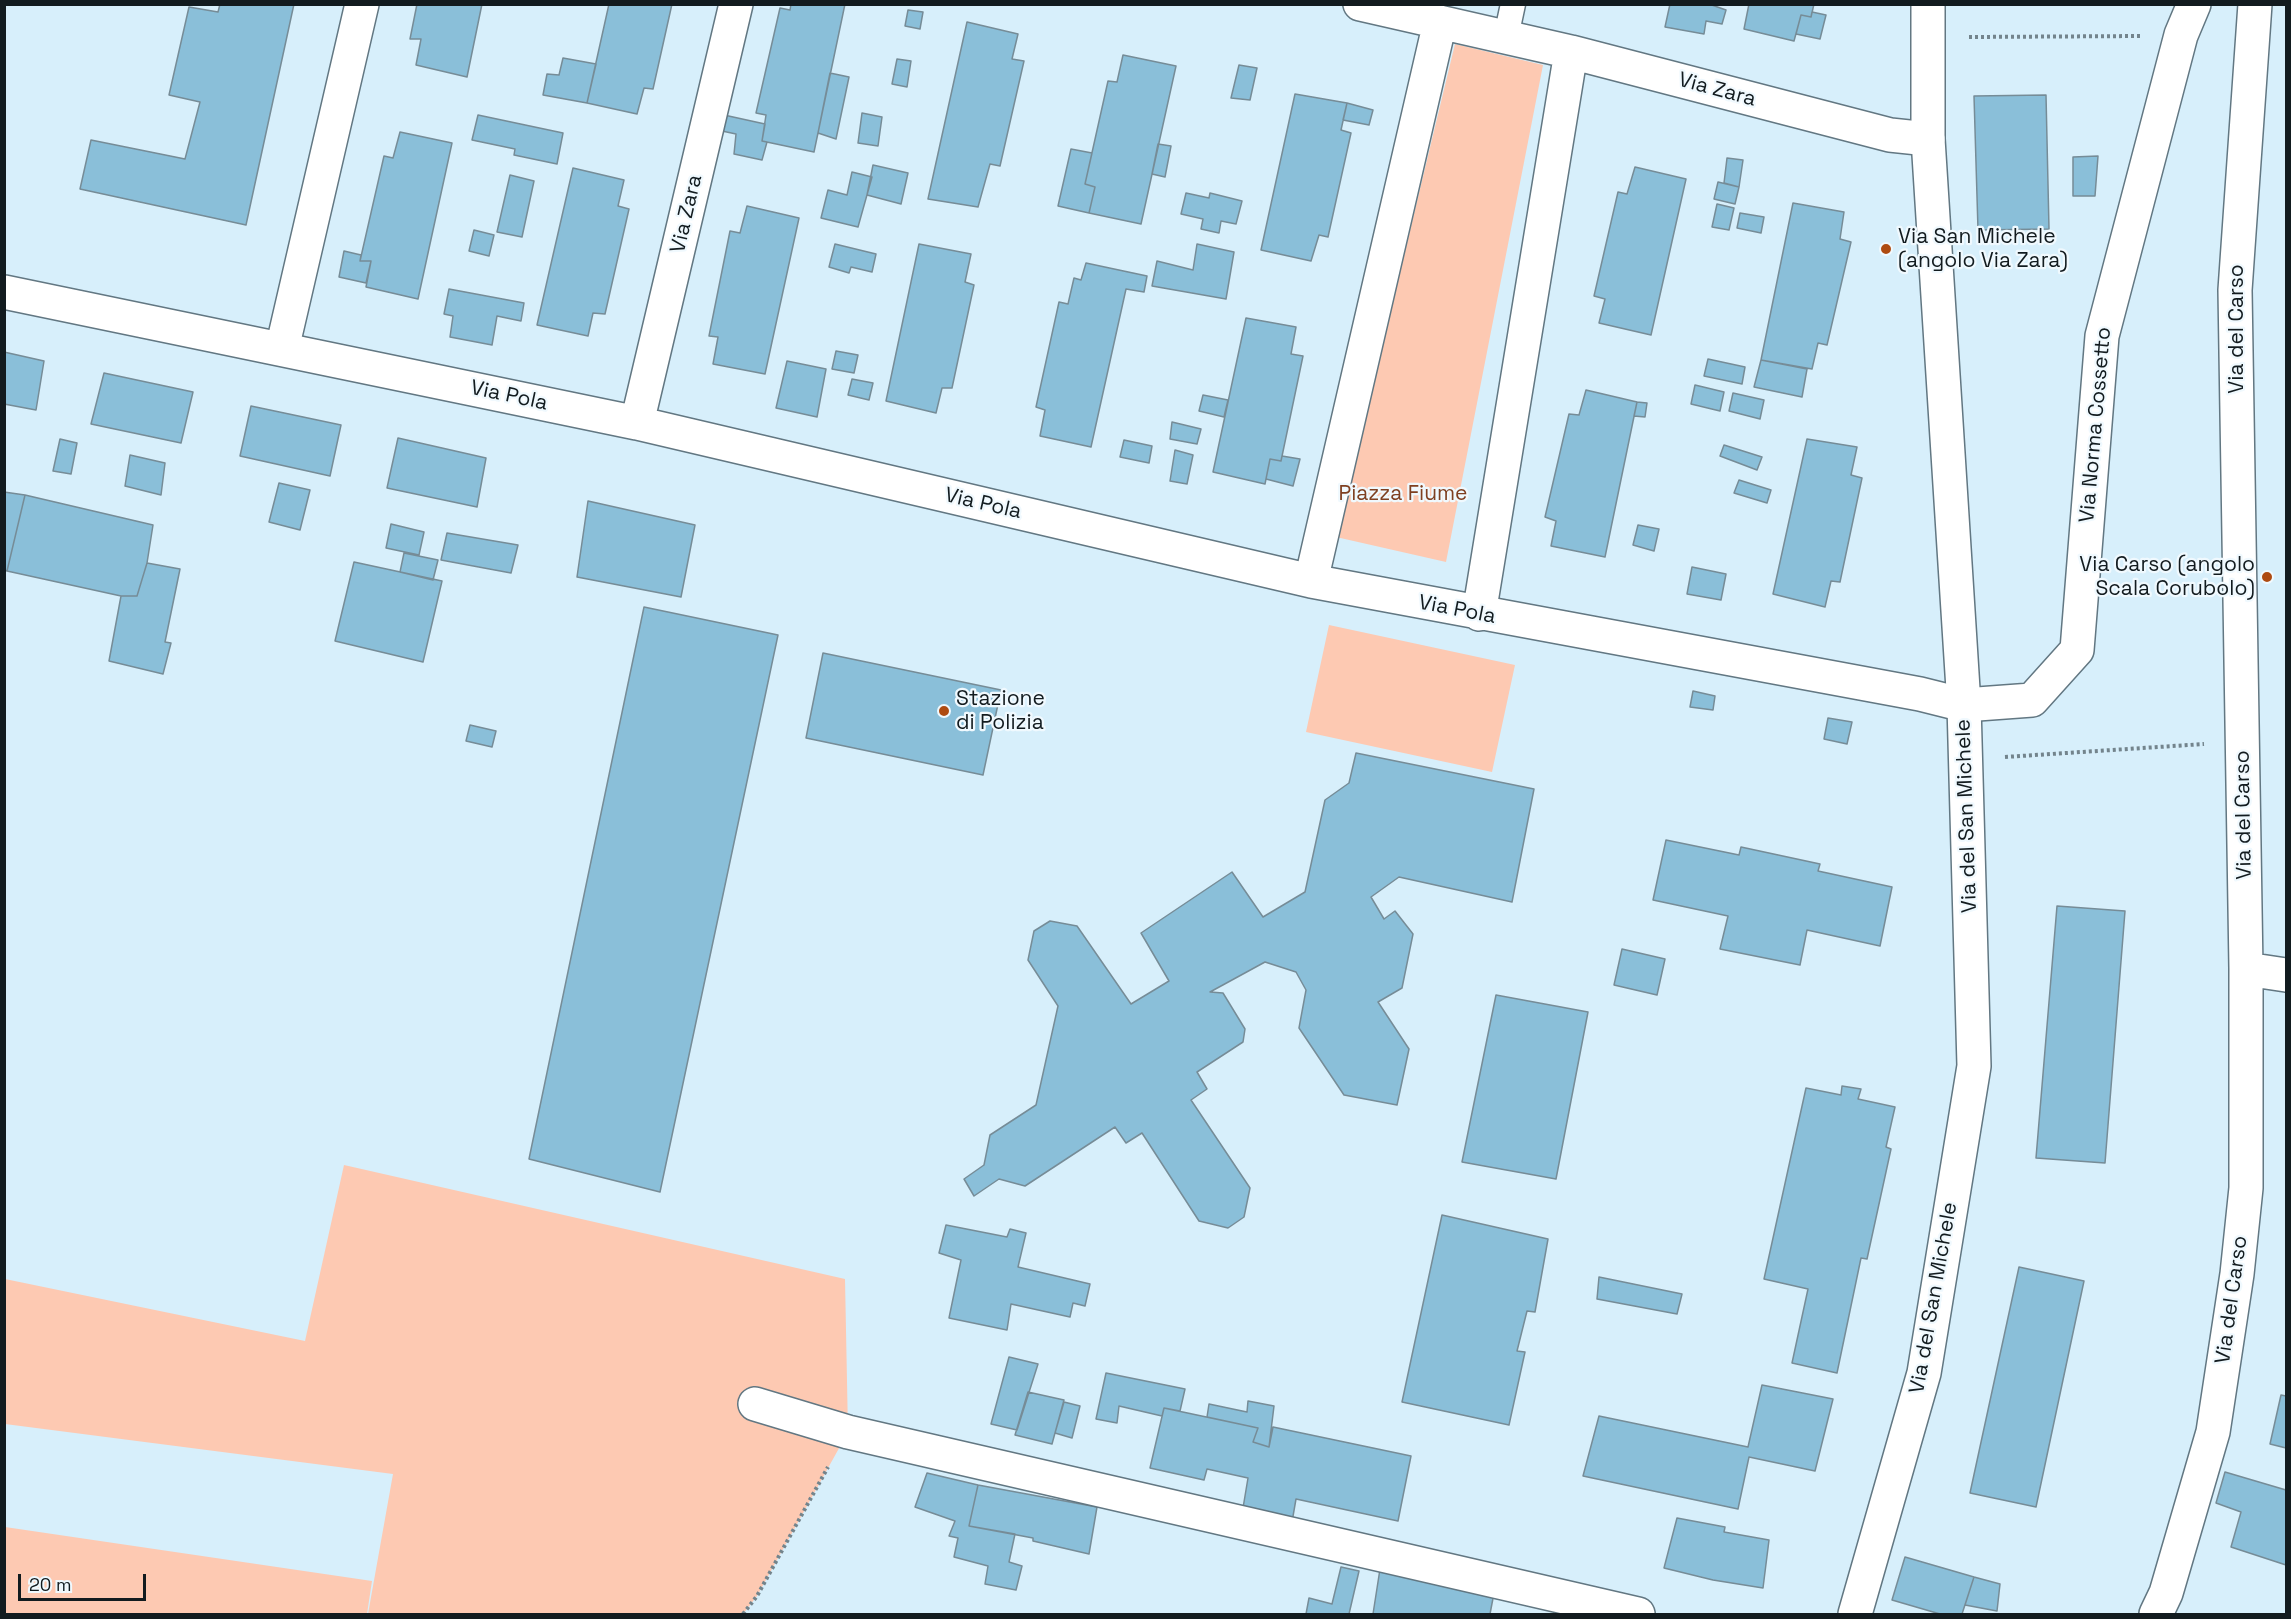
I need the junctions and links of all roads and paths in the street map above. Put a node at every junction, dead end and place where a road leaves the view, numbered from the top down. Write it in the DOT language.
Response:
graph roads {
  1 [pos="362,4"];
  2 [pos="736,4"];
  3 [pos="1360,4"];
  4 [pos="1513,4"];
  5 [pos="1928,4"];
  6 [pos="2194,4"];
  7 [pos="2255,4"];
  8 [pos="1440,22"];
  9 [pos="2151,36"];
  10 [pos="1506,37"];
  11 [pos="1969,37"];
  12 [pos="1571,52"];
  13 [pos="1928,139"];
  14 [pos="4,292"];
  15 [pos="282,349"];
  16 [pos="637,423"];
  17 [pos="1311,581"];
  18 [pos="1479,614"];
  19 [pos="1964,705"];
  20 [pos="2210,744"];
  21 [pos="2001,758"];
  22 [pos="2246,969"];
  23 [pos="2286,975"];
  24 [pos="754,1404"];
  25 [pos="848,1432"];
  26 [pos="743,1614"];
  27 [pos="1638,1614"];
  28 [pos="1855,1614"];
  29 [pos="2156,1614"];
  1 -- 15 [label="street"];
  2 -- 16 [label="street, Via Zara"];
  3 -- 8 [label="street, Via Zara"];
  4 -- 10 [label="lane"];
  5 -- 13 [label="street, Via del San Michele"];
  6 -- 19 [label="street, Via Norma Cossetto"];
  7 -- 22 [label="street, Via del Carso"];
  8 -- 10 [label="street, Via Zara"];
  8 -- 17 [label="street"];
  9 -- 11 [label="path"];
  10 -- 12 [label="street, Via Zara"];
  12 -- 13 [label="street, Via Zara"];
  12 -- 18 [label="street"];
  13 -- 19 [label="street, Via del San Michele"];
  14 -- 15 [label="street, Via Pola"];
  15 -- 16 [label="street, Via Pola"];
  16 -- 17 [label="street, Via Pola"];
  17 -- 18 [label="street, Via Pola"];
  18 -- 19 [label="street, Via Pola"];
  19 -- 28 [label="street, Via del San Michele"];
  20 -- 21 [label="path"];
  22 -- 23 [label="street"];
  22 -- 29 [label="street, Via del Carso"];
  24 -- 25 [label="street"];
  25 -- 26 [label="path"];
  25 -- 27 [label="street"];
}
